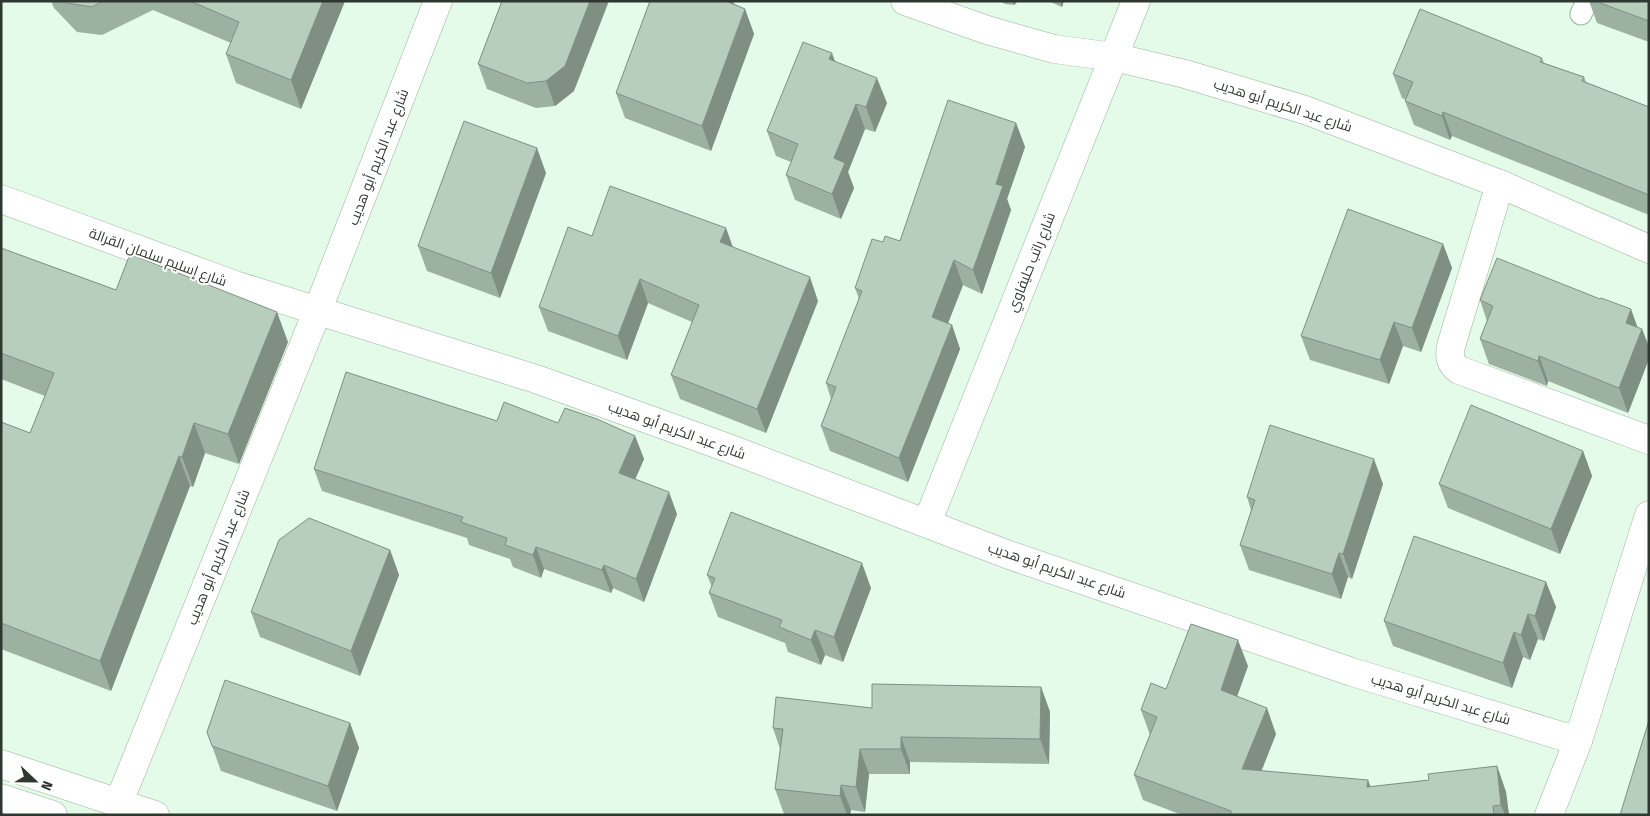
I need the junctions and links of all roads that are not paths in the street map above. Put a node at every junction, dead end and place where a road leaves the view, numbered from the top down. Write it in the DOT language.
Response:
graph roads {
  1 [pos="438,1"];
  2 [pos="905,1"];
  3 [pos="1136,1"];
  4 [pos="1114,58"];
  5 [pos="1500,184"];
  6 [pos="1,199"];
  7 [pos="1649,249"];
  8 [pos="316,312"];
  9 [pos="1649,440"];
  10 [pos="1649,516"];
  11 [pos="927,523"];
  12 [pos="1578,741"];
  13 [pos="1,764"];
  14 [pos="1,798"];
  15 [pos="119,802"];
  16 [pos="53,815"];
  17 [pos="155,815"];
  18 [pos="1549,815"];
  1 -- 8 [label="street, شارع عبد الكريم أبو هديب"];
  2 -- 4 [label="street, شارع عبد الكريم أبو هديب"];
  3 -- 4 [label="street, شارع راتب حليفاوي"];
  4 -- 5 [label="street, شارع عبد الكريم أبو هديب"];
  4 -- 11 [label="street, شارع راتب حليفاوي"];
  5 -- 7 [label="street, شارع عبد الكريم أبو هديب"];
  5 -- 9 [label="street"];
  6 -- 8 [label="street, شارع إسليم سلمان القرالة"];
  8 -- 11 [label="street, شارع عبد الكريم أبو هديب"];
  8 -- 15 [label="street, شارع عبد الكريم أبو هديب"];
  10 -- 12 [label="street"];
  11 -- 12 [label="street, شارع عبد الكريم أبو هديب"];
  12 -- 18 [label="street"];
  13 -- 15 [label="street"];
  14 -- 16 [label="street"];
  15 -- 17 [label="street"];
}
